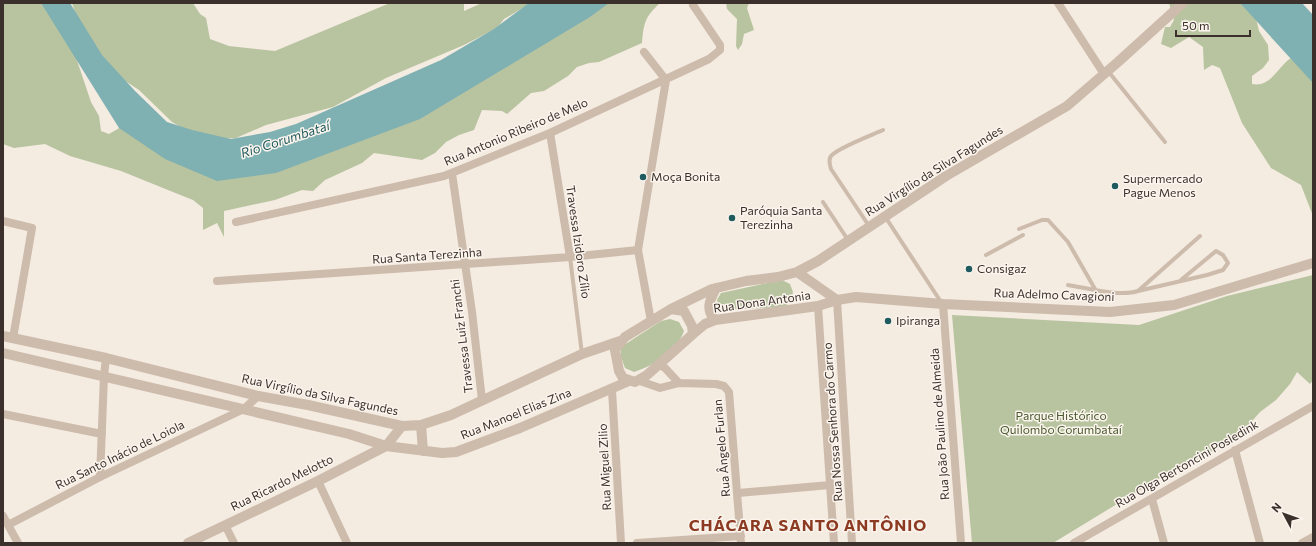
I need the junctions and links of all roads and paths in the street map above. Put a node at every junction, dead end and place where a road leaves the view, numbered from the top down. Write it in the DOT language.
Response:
graph roads {
  1 [pos="1058,3"];
  2 [pos="1182,4"];
  3 [pos="693,5"];
  4 [pos="644,52"];
  5 [pos="1106,72"];
  6 [pos="666,80"];
  7 [pos="883,130"];
  8 [pos="550,133"];
  9 [pos="1166,142"];
  10 [pos="452,173"];
  11 [pos="823,202"];
  12 [pos="885,216"];
  13 [pos="3,221"];
  14 [pos="236,222"];
  15 [pos="870,226"];
  16 [pos="1019,229"];
  17 [pos="1023,235"];
  18 [pos="1200,236"];
  19 [pos="848,240"];
  20 [pos="638,250"];
  21 [pos="986,254"];
  22 [pos="570,257"];
  23 [pos="1313,263"];
  24 [pos="465,265"];
  25 [pos="797,272"];
  26 [pos="1181,280"];
  27 [pos="217,281"];
  28 [pos="1068,284"];
  29 [pos="716,288"];
  30 [pos="1095,290"];
  31 [pos="1138,290"];
  32 [pos="837,300"];
  33 [pos="943,304"];
  34 [pos="818,306"];
  35 [pos="671,309"];
  36 [pos="715,320"];
  37 [pos="651,321"];
  38 [pos="693,334"];
  39 [pos="3,336"];
  40 [pos="13,338"];
  41 [pos="620,341"];
  42 [pos="3,352"];
  43 [pos="582,354"];
  44 [pos="106,358"];
  45 [pos="659,365"];
  46 [pos="104,376"];
  47 [pos="633,381"];
  48 [pos="679,383"];
  49 [pos="612,390"];
  50 [pos="258,396"];
  51 [pos="482,400"];
  52 [pos="1313,406"];
  53 [pos="244,409"];
  54 [pos="3,414"];
  55 [pos="421,425"];
  56 [pos="402,426"];
  57 [pos="102,434"];
  58 [pos="386,446"];
  59 [pos="1235,450"];
  60 [pos="423,451"];
  61 [pos="100,477"];
  62 [pos="318,481"];
  63 [pos="830,485"];
  64 [pos="738,493"];
  65 [pos="1152,499"];
  66 [pos="3,516"];
  67 [pos="8,525"];
  68 [pos="226,525"];
  69 [pos="1313,537"];
  70 [pos="741,539"];
  71 [pos="18,543"];
  72 [pos="188,543"];
  73 [pos="234,543"];
  74 [pos="347,543"];
  75 [pos="621,543"];
  76 [pos="637,543"];
  77 [pos="834,543"];
  78 [pos="852,543"];
  79 [pos="961,543"];
  80 [pos="1074,543"];
  81 [pos="1164,543"];
  82 [pos="1260,543"];
  83 [pos="1302,543"];
  1 -- 5 [label="street"];
  2 -- 5 [label="street, Rua Virgílio da Silva Fagundes"];
  3 -- 6 [label="street, Rua Antonio Ribeiro de Melo"];
  4 -- 6 [label="street"];
  5 -- 9 [label="lane"];
  5 -- 12 [label="street, Rua Virgílio da Silva Fagundes"];
  6 -- 8 [label="street, Rua Antonio Ribeiro de Melo"];
  6 -- 20 [label="street"];
  7 -- 15 [label="lane"];
  8 -- 10 [label="street, Rua Antonio Ribeiro de Melo"];
  8 -- 22 [label="street, Travessa Izidoro Zílio"];
  10 -- 14 [label="street, Rua Antonio Ribeiro de Melo"];
  10 -- 24 [label="street, Travessa Luiz Franchi"];
  11 -- 19 [label="lane"];
  12 -- 15 [label="street, Rua Virgílio da Silva Fagundes"];
  12 -- 33 [label="lane"];
  13 -- 40 [label="street"];
  15 -- 19 [label="street, Rua Virgílio da Silva Fagundes"];
  16 -- 30 [label="lane"];
  17 -- 21 [label="lane"];
  18 -- 31 [label="lane"];
  19 -- 25 [label="street, Rua Virgílio da Silva Fagundes"];
  20 -- 22 [label="street, Rua Santa Terezinha"];
  20 -- 37 [label="street"];
  22 -- 24 [label="street, Rua Santa Terezinha"];
  22 -- 43 [label="lane, Travessa Izidoro Zílio"];
  23 -- 33 [label="street, Rua Adelmo Cavagioni"];
  24 -- 27 [label="street, Rua Santa Terezinha"];
  24 -- 51 [label="street, Travessa Luiz Franchi"];
  25 -- 29 [label="street, Rua Virgílio da Silva Fagundes"];
  25 -- 32 [label="street"];
  26 -- 26 [label="lane"];
  26 -- 31 [label="lane"];
  28 -- 30 [label="lane"];
  29 -- 35 [label="street, Rua Virgílio da Silva Fagundes"];
  29 -- 36 [label="street"];
  30 -- 31 [label="lane"];
  32 -- 33 [label="street, Rua Adelmo Cavagioni"];
  32 -- 34 [label="street, Rua Dona Antonia"];
  32 -- 78 [label="street, Rua Nossa Senhora do Carmo"];
  33 -- 79 [label="street, Rua João Paulino de Almeida"];
  34 -- 36 [label="street, Rua Dona Antonia"];
  34 -- 63 [label="street, Rua Nossa Senhora do Carmo"];
  35 -- 37 [label="street, Rua Virgílio da Silva Fagundes"];
  35 -- 38 [label="street"];
  36 -- 38 [label="street, Rua Dona Antonia"];
  37 -- 41 [label="street, Rua Virgílio da Silva Fagundes"];
  38 -- 45 [label="street, Rua Dona Antonia"];
  39 -- 40 [label="street, Rua Virgílio da Silva Fagundes"];
  40 -- 44 [label="street, Rua Virgílio da Silva Fagundes"];
  41 -- 43 [label="street, Rua Virgílio da Silva Fagundes"];
  41 -- 47 [label="street"];
  42 -- 46 [label="street"];
  43 -- 51 [label="street, Rua Virgílio da Silva Fagundes"];
  44 -- 46 [label="street"];
  44 -- 50 [label="street, Rua Virgílio da Silva Fagundes"];
  45 -- 47 [label="street, Rua Manoel Elias Zina"];
  45 -- 48 [label="street"];
  46 -- 53 [label="street"];
  46 -- 57 [label="street"];
  47 -- 48 [label="street"];
  47 -- 49 [label="street, Rua Manoel Elias Zina"];
  48 -- 64 [label="street, Rua Ângelo Furlan"];
  49 -- 60 [label="street, Rua Manoel Elias Zina"];
  49 -- 75 [label="street, Rua Miguel Zilio"];
  50 -- 53 [label="street, Rua Santo Inácio de Loiola"];
  50 -- 56 [label="street, Rua Virgílio da Silva Fagundes"];
  51 -- 55 [label="street, Rua Virgílio da Silva Fagundes"];
  52 -- 59 [label="street, Rua Olga Bertoncini Posledink"];
  53 -- 58 [label="street"];
  53 -- 61 [label="street, Rua Santo Inácio de Loiola"];
  54 -- 57 [label="street"];
  55 -- 56 [label="street, Rua Virgílio da Silva Fagundes"];
  55 -- 60 [label="street"];
  56 -- 58 [label="street"];
  57 -- 61 [label="street"];
  58 -- 60 [label="street, Rua Manoel Elias Zina"];
  58 -- 62 [label="street, Rua Ricardo Melotto"];
  59 -- 65 [label="street, Rua Olga Bertoncini Posledink"];
  59 -- 82 [label="street"];
  61 -- 67 [label="street, Rua Santo Inácio de Loiola"];
  62 -- 68 [label="street, Rua Ricardo Melotto"];
  62 -- 74 [label="street"];
  63 -- 64 [label="street"];
  63 -- 77 [label="street, Rua Nossa Senhora do Carmo"];
  64 -- 70 [label="street, Rua Ângelo Furlan"];
  65 -- 80 [label="street, Rua Olga Bertoncini Posledink"];
  65 -- 81 [label="street"];
  66 -- 67 [label="street"];
  67 -- 71 [label="street"];
  68 -- 72 [label="street, Rua Ricardo Melotto"];
  68 -- 73 [label="street"];
  69 -- 83 [label="street"];
  70 -- 76 [label="street"];
}
